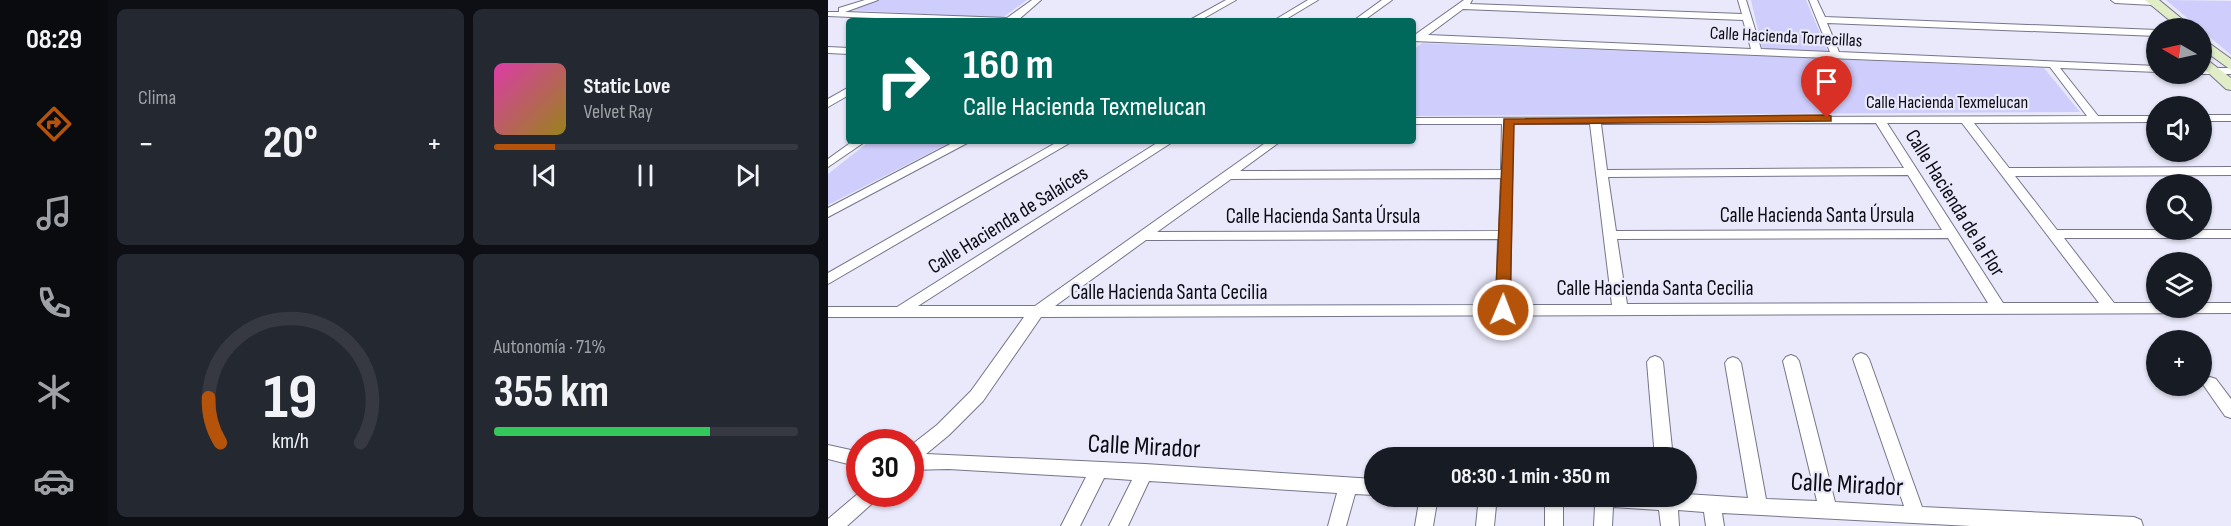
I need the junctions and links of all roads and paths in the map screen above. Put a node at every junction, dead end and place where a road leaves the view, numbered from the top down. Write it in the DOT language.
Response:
graph roads {
  1 [pos="874,0"];
  2 [pos="1036,0"];
  3 [pos="1232,0"];
  4 [pos="1314,0"];
  5 [pos="1388,0"];
  6 [pos="1470,0"];
  7 [pos="1742,0"];
  8 [pos="1813,0"];
  9 [pos="2115,0"];
  10 [pos="2135,0"];
  11 [pos="2152,1"];
  12 [pos="1461,6"];
  13 [pos="829,14"];
  14 [pos="1747,17"];
  15 [pos="933,18"];
  16 [pos="1015,18"];
  17 [pos="1197,18"];
  18 [pos="1282,18"];
  19 [pos="1361,18"];
  20 [pos="2156,18"];
  21 [pos="2173,18"];
  22 [pos="1822,20"];
  23 [pos="2146,33"];
  24 [pos="1416,37"];
  25 [pos="1416,38"];
  26 [pos="828,50"];
  27 [pos="2212,50"];
  28 [pos="846,51"];
  29 [pos="1757,53"];
  30 [pos="1836,56"];
  31 [pos="2052,64"];
  32 [pos="2231,66"];
  33 [pos="2146,68"];
  34 [pos="2212,71"];
  35 [pos="2231,71"];
  36 [pos="2212,74"];
  37 [pos="2231,86"];
  38 [pos="828,91"];
  39 [pos="846,92"];
  40 [pos="846,93"];
  41 [pos="828,104"];
  42 [pos="2146,118"];
  43 [pos="2212,118"];
  44 [pos="2231,118"];
  45 [pos="1879,119"];
  46 [pos="1965,119"];
  47 [pos="2095,119"];
  48 [pos="1416,121"];
  49 [pos="1508,121"];
  50 [pos="1595,121"];
  51 [pos="856,144"];
  52 [pos="959,144"];
  53 [pos="1062,144"];
  54 [pos="1163,144"];
  55 [pos="1271,144"];
  56 [pos="828,164"];
  57 [pos="1912,171"];
  58 [pos="2231,171"];
  59 [pos="2008,172"];
  60 [pos="1228,174"];
  61 [pos="1507,174"];
  62 [pos="1601,174"];
  63 [pos="828,213"];
  64 [pos="1951,234"];
  65 [pos="2055,234"];
  66 [pos="2231,234"];
  67 [pos="1505,235"];
  68 [pos="1610,235"];
  69 [pos="1141,236"];
  70 [pos="828,279"];
  71 [pos="2110,308"];
  72 [pos="2231,308"];
  73 [pos="1620,309"];
  74 [pos="1999,309"];
  75 [pos="1503,310"];
  76 [pos="828,312"];
  77 [pos="899,312"];
  78 [pos="1034,314"];
  79 [pos="1861,358"];
  80 [pos="1791,361"];
  81 [pos="1655,362"];
  82 [pos="1733,363"];
  83 [pos="2212,386"];
  84 [pos="2231,411"];
  85 [pos="924,446"];
  86 [pos="1663,447"];
  87 [pos="828,452"];
  88 [pos="846,456"];
  89 [pos="924,462"];
  90 [pos="1099,470"];
  91 [pos="1145,472"];
  92 [pos="1348,486"];
  93 [pos="1364,487"];
  94 [pos="1697,504"];
  95 [pos="1712,506"];
  96 [pos="1758,506"];
  97 [pos="855,507"];
  98 [pos="1427,507"];
  99 [pos="1487,507"];
  100 [pos="1555,507"];
  101 [pos="1604,507"];
  102 [pos="1668,507"];
  103 [pos="1828,509"];
  104 [pos="1916,514"];
  105 [pos="834,526"];
  106 [pos="1070,526"];
  107 [pos="1118,526"];
  108 [pos="1337,526"];
  109 [pos="1424,526"];
  110 [pos="1485,526"];
  111 [pos="1554,526"];
  112 [pos="1603,526"];
  113 [pos="1670,526"];
  114 [pos="1715,526"];
  115 [pos="2134,526"];
  1 -- 13 [label="street"];
  2 -- 16 [label="street"];
  3 -- 17 [label="street"];
  4 -- 18 [label="street"];
  5 -- 19 [label="street"];
  6 -- 12 [label="street"];
  7 -- 14 [label="street"];
  8 -- 22 [label="street"];
  9 -- 10 [label="street"];
  10 -- 11 [label="street"];
  10 -- 20 [label="main road"];
  11 -- 21 [label="main road"];
  12 -- 14 [label="street"];
  12 -- 24 [label="street"];
  13 -- 15 [label="street"];
  14 -- 29 [label="street"];
  22 -- 23 [label="street"];
  22 -- 30 [label="street"];
  25 -- 29 [label="street, Calle Hacienda Torrecillas"];
  26 -- 28 [label="street"];
  27 -- 32 [label="main road"];
  29 -- 30 [label="street, Calle Hacienda Torrecillas"];
  30 -- 31 [label="street, Calle Hacienda Torrecillas"];
  31 -- 33 [label="street, Calle Hacienda Torrecillas"];
  31 -- 47 [label="street"];
  34 -- 35 [label="street"];
  36 -- 37 [label="main road"];
  38 -- 39 [label="street"];
  40 -- 41 [label="street"];
  42 -- 47 [label="street, Calle Hacienda Texmelucan"];
  43 -- 44 [label="street"];
  45 -- 46 [label="street, Calle Hacienda Texmelucan"];
  45 -- 50 [label="street, Calle Hacienda Texmelucan"];
  45 -- 57 [label="street, Calle Hacienda de la Flor"];
  46 -- 47 [label="street, Calle Hacienda Texmelucan"];
  46 -- 59 [label="street"];
  48 -- 49 [label="street, Calle Hacienda Texmelucan"];
  49 -- 50 [label="street, Calle Hacienda Texmelucan"];
  49 -- 61 [label="street"];
  50 -- 62 [label="street"];
  51 -- 56 [label="street"];
  52 -- 63 [label="street"];
  53 -- 70 [label="street"];
  54 -- 77 [label="street, Calle Hacienda de Salaíces"];
  55 -- 60 [label="street"];
  57 -- 62 [label="street"];
  57 -- 64 [label="street, Calle Hacienda de la Flor"];
  58 -- 59 [label="street"];
  59 -- 65 [label="street"];
  60 -- 61 [label="street"];
  60 -- 69 [label="street"];
  61 -- 67 [label="street"];
  62 -- 68 [label="street"];
  64 -- 68 [label="street, Calle Hacienda Santa Úrsula"];
  64 -- 74 [label="street, Calle Hacienda de la Flor"];
  65 -- 66 [label="street"];
  65 -- 71 [label="street"];
  67 -- 69 [label="street, Calle Hacienda Santa Úrsula"];
  67 -- 75 [label="street"];
  68 -- 73 [label="street"];
  69 -- 78 [label="street"];
  71 -- 72 [label="street, Calle Hacienda Santa Cecilia"];
  71 -- 74 [label="street, Calle Hacienda Santa Cecilia"];
  73 -- 74 [label="street, Calle Hacienda Santa Cecilia"];
  73 -- 75 [label="street, Calle Hacienda Santa Cecilia"];
  75 -- 78 [label="street, Calle Hacienda Santa Cecilia"];
  76 -- 77 [label="street, Calle Hacienda Santa Cecilia"];
  77 -- 78 [label="street, Calle Hacienda Santa Cecilia"];
  78 -- 85 [label="street"];
  79 -- 104 [label="street"];
  80 -- 103 [label="street"];
  81 -- 86 [label="street"];
  82 -- 96 [label="street"];
  83 -- 84 [label="street"];
  87 -- 88 [label="street"];
  89 -- 90 [label="street, Calle Mirador"];
  90 -- 91 [label="street, Calle Mirador"];
  90 -- 106 [label="street"];
  91 -- 92 [label="street, Calle Mirador"];
  91 -- 107 [label="street"];
  92 -- 93 [label="street, Calle Mirador"];
  92 -- 108 [label="street"];
  94 -- 95 [label="street, Calle Mirador"];
  95 -- 96 [label="street, Calle Mirador"];
  95 -- 114 [label="street"];
  96 -- 103 [label="street, Calle Mirador"];
  97 -- 105 [label="street"];
  98 -- 109 [label="street"];
  99 -- 110 [label="street"];
  100 -- 111 [label="street"];
  101 -- 112 [label="street"];
  102 -- 113 [label="street"];
  103 -- 104 [label="street, Calle Mirador"];
  104 -- 115 [label="street, Calle Mirador"];
}
